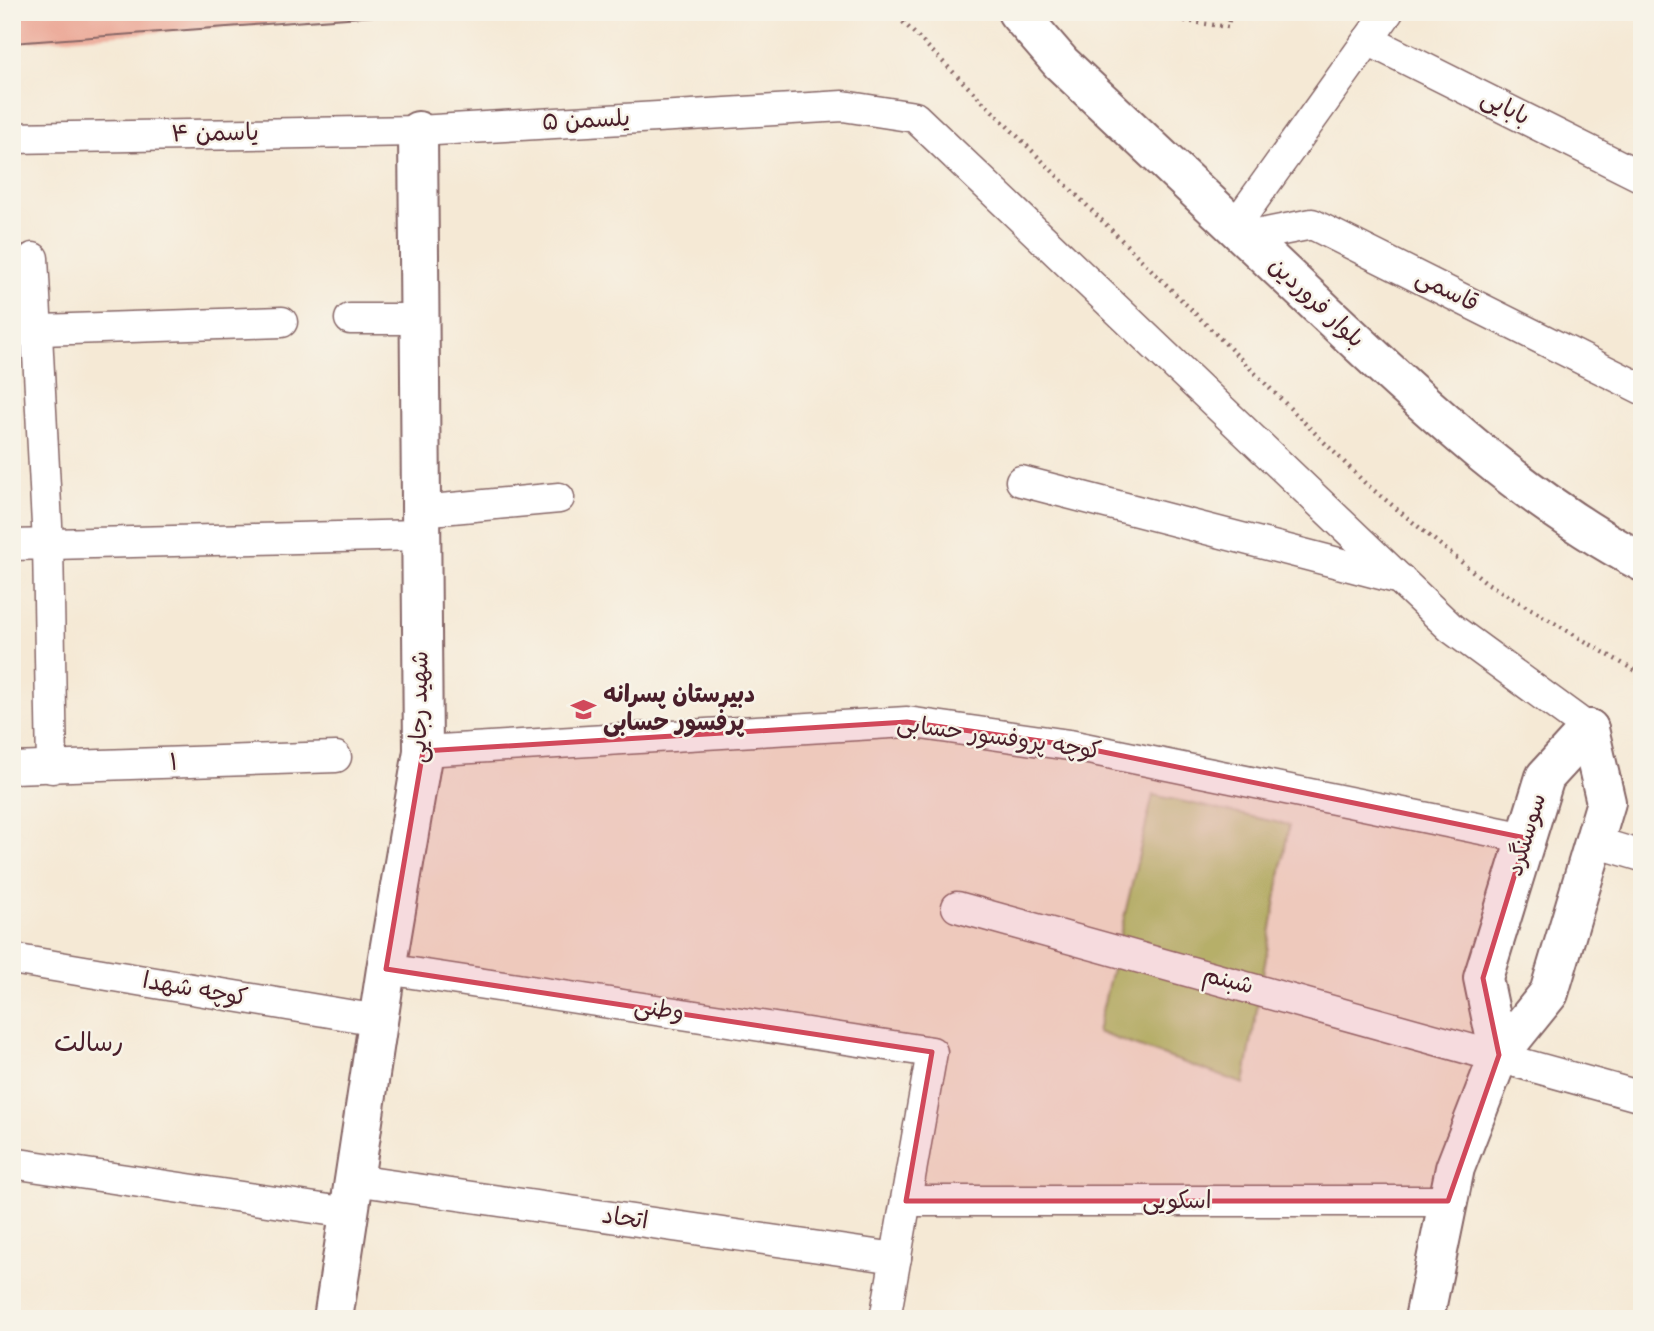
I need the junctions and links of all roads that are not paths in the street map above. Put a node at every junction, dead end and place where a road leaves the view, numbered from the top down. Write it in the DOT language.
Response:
graph roads {
  1 [pos="1017,12"];
  2 [pos="1388,12"];
  3 [pos="1368,40"];
  4 [pos="418,131"];
  5 [pos="12,138"];
  6 [pos="1642,177"];
  7 [pos="1240,232"];
  8 [pos="33,258"];
  9 [pos="419,318"];
  10 [pos="351,319"];
  11 [pos="282,322"];
  12 [pos="24,330"];
  13 [pos="1642,389"];
  14 [pos="1021,481"];
  15 [pos="559,498"];
  16 [pos="420,523"];
  17 [pos="48,544"];
  18 [pos="12,545"];
  19 [pos="1642,562"];
  20 [pos="1404,580"];
  21 [pos="1589,729"];
  22 [pos="423,751"];
  23 [pos="336,757"];
  24 [pos="12,768"];
  25 [pos="52,768"];
  26 [pos="1526,838"];
  27 [pos="1595,842"];
  28 [pos="1642,856"];
  29 [pos="957,907"];
  30 [pos="12,959"];
  31 [pos="386,969"];
  32 [pos="378,1020"];
  33 [pos="1499,1055"];
  34 [pos="1642,1097"];
  35 [pos="12,1163"];
  36 [pos="351,1197"];
  37 [pos="1448,1200"];
  38 [pos="906,1201"];
  39 [pos="896,1258"];
  40 [pos="332,1319"];
  41 [pos="886,1319"];
  42 [pos="1424,1319"];
  1 -- 7 [label="street, بلوار فروردین"];
  2 -- 3 [label="street"];
  3 -- 6 [label="street, بابایی"];
  3 -- 7 [label="street"];
  4 -- 5 [label="street, یاسمن ۴"];
  4 -- 9 [label="street, شهید رجایی"];
  4 -- 20 [label="street, یلسمن ۵"];
  7 -- 13 [label="street, قاسمی"];
  7 -- 19 [label="street, بلوار فروردین"];
  8 -- 12 [label="street"];
  9 -- 10 [label="street"];
  9 -- 16 [label="street, شهید رجایی"];
  11 -- 12 [label="street"];
  12 -- 17 [label="street"];
  14 -- 20 [label="street"];
  15 -- 16 [label="street"];
  16 -- 17 [label="street"];
  16 -- 22 [label="street, شهید رجایی"];
  17 -- 18 [label="street"];
  17 -- 25 [label="street"];
  20 -- 21 [label="street, یلسمن ۵"];
  21 -- 26 [label="street, سوسنگرد"];
  21 -- 27 [label="street"];
  22 -- 26 [label="street, کوچه پروفسور حسابی"];
  22 -- 31 [label="street, شهید رجایی"];
  23 -- 25 [label="street, ۱"];
  24 -- 25 [label="street, ۱"];
  26 -- 33 [label="street, سوسنگرد"];
  27 -- 28 [label="street"];
  27 -- 33 [label="street"];
  29 -- 33 [label="street, شبنم"];
  30 -- 32 [label="street, کوچه شهدا"];
  31 -- 32 [label="street, شهید رجایی"];
  31 -- 38 [label="street, وطنی"];
  32 -- 36 [label="street, شهید رجایی"];
  33 -- 34 [label="street, شبنم"];
  33 -- 37 [label="street"];
  35 -- 36 [label="street, اتحاد"];
  36 -- 39 [label="street, اتحاد"];
  36 -- 40 [label="street, شهید رجایی"];
  37 -- 38 [label="street, اسکویی"];
  37 -- 42 [label="street"];
  38 -- 39 [label="street"];
  39 -- 41 [label="street"];
}
